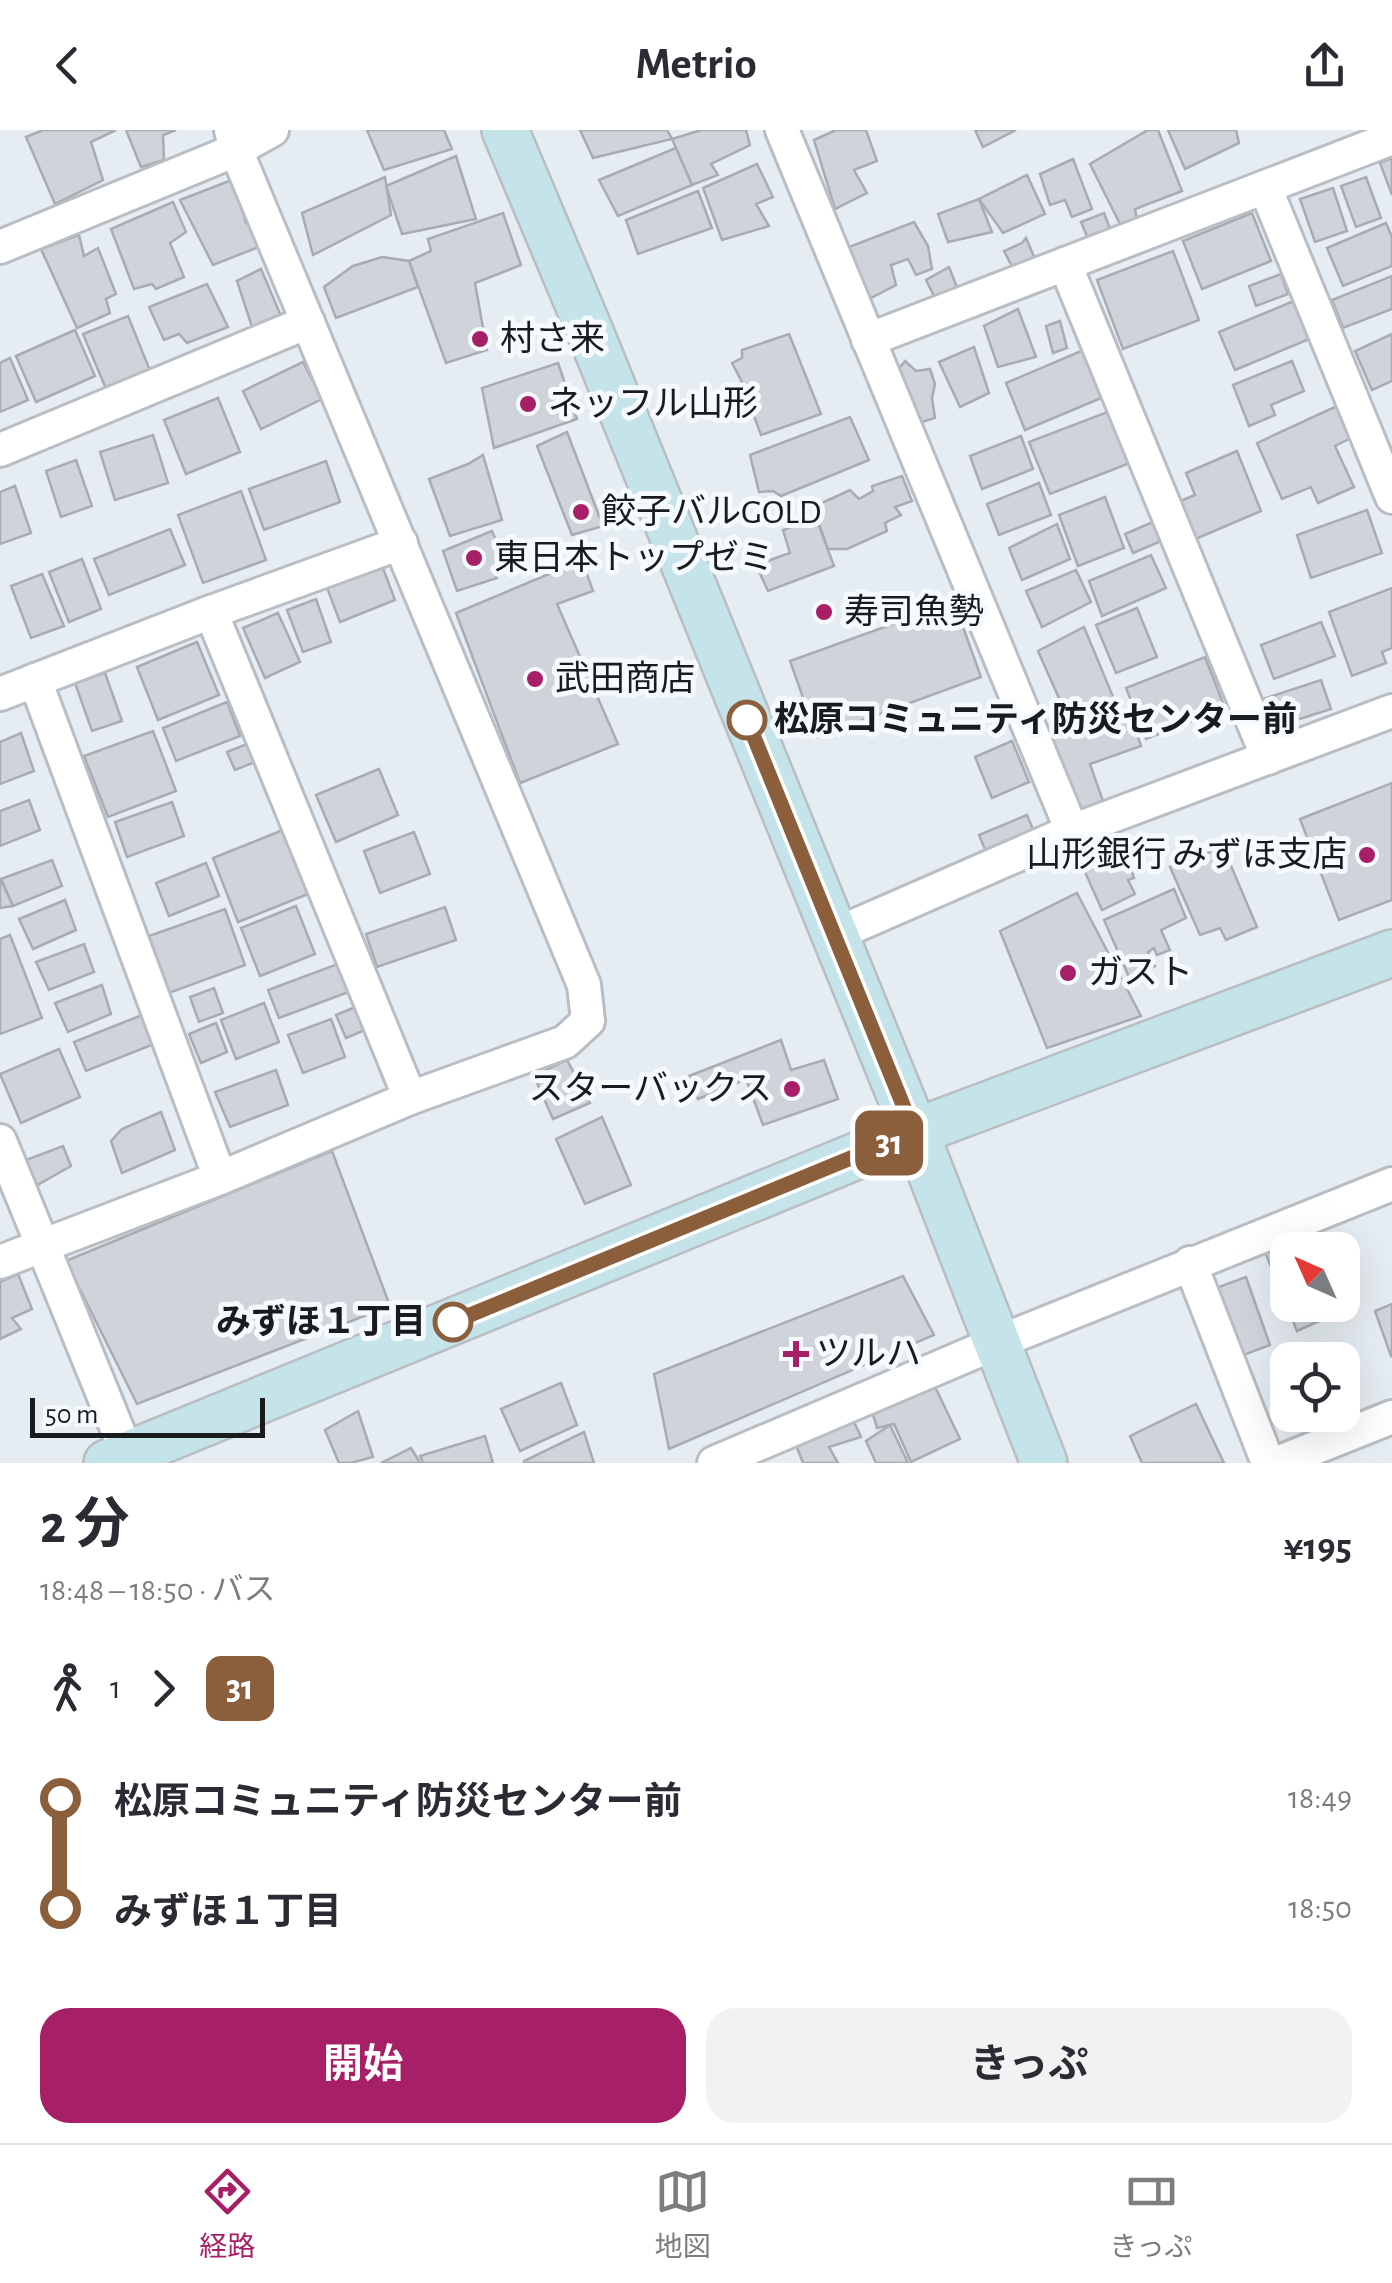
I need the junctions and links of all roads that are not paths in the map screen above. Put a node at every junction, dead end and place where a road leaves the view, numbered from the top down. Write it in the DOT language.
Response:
graph roads {
  1 [pos="272,130"];
  2 [pos="505,130"];
  3 [pos="782,130"];
  4 [pos="1392,138"];
  5 [pos="234,140"];
  6 [pos="1264,187"];
  7 [pos="0,246"];
  8 [pos="1066,264"];
  9 [pos="308,322"];
  10 [pos="868,340"];
  11 [pos="0,450"];
  12 [pos="1392,496"];
  13 [pos="401,543"];
  14 [pos="211,612"];
  15 [pos="35,680"];
  16 [pos="0,694"];
  17 [pos="1392,712"];
  18 [pos="1268,758"];
  19 [pos="1072,831"];
  20 [pos="834,935"];
  21 [pos="1392,953"];
  22 [pos="410,1098"];
  23 [pos="914,1132"];
  24 [pos="0,1141"];
  25 [pos="220,1178"];
  26 [pos="1392,1184"];
  27 [pos="42,1245"];
  28 [pos="0,1262"];
  29 [pos="1190,1263"];
  30 [pos="996,1343"];
  31 [pos="1392,1417"];
  32 [pos="773,1452"];
  33 [pos="122,1460"];
  34 [pos="714,1463"];
  35 [pos="1044,1463"];
  36 [pos="1268,1463"];
  37 [pos="1277,1463"];
  1 -- 5 [label="street"];
  2 -- 20 [label="street"];
  3 -- 10 [label="street"];
  4 -- 6 [label="street"];
  5 -- 7 [label="street"];
  5 -- 9 [label="street"];
  6 -- 8 [label="street"];
  6 -- 12 [label="street"];
  8 -- 10 [label="street"];
  8 -- 18 [label="street"];
  9 -- 11 [label="street"];
  9 -- 13 [label="street"];
  10 -- 19 [label="street"];
  13 -- 14 [label="street"];
  13 -- 22 [label="street"];
  14 -- 15 [label="street"];
  14 -- 22 [label="street"];
  15 -- 16 [label="street"];
  15 -- 25 [label="street"];
  17 -- 18 [label="street"];
  18 -- 19 [label="street"];
  19 -- 20 [label="street"];
  20 -- 23 [label="street"];
  21 -- 23 [label="street"];
  22 -- 25 [label="street"];
  23 -- 30 [label="street"];
  23 -- 33 [label="street"];
  24 -- 27 [label="street"];
  25 -- 27 [label="street"];
  26 -- 29 [label="street"];
  27 -- 28 [label="street"];
  27 -- 33 [label="street"];
  29 -- 30 [label="street"];
  29 -- 36 [label="street"];
  30 -- 32 [label="street"];
  30 -- 35 [label="street"];
  31 -- 37 [label="street"];
  32 -- 34 [label="street"];
}
